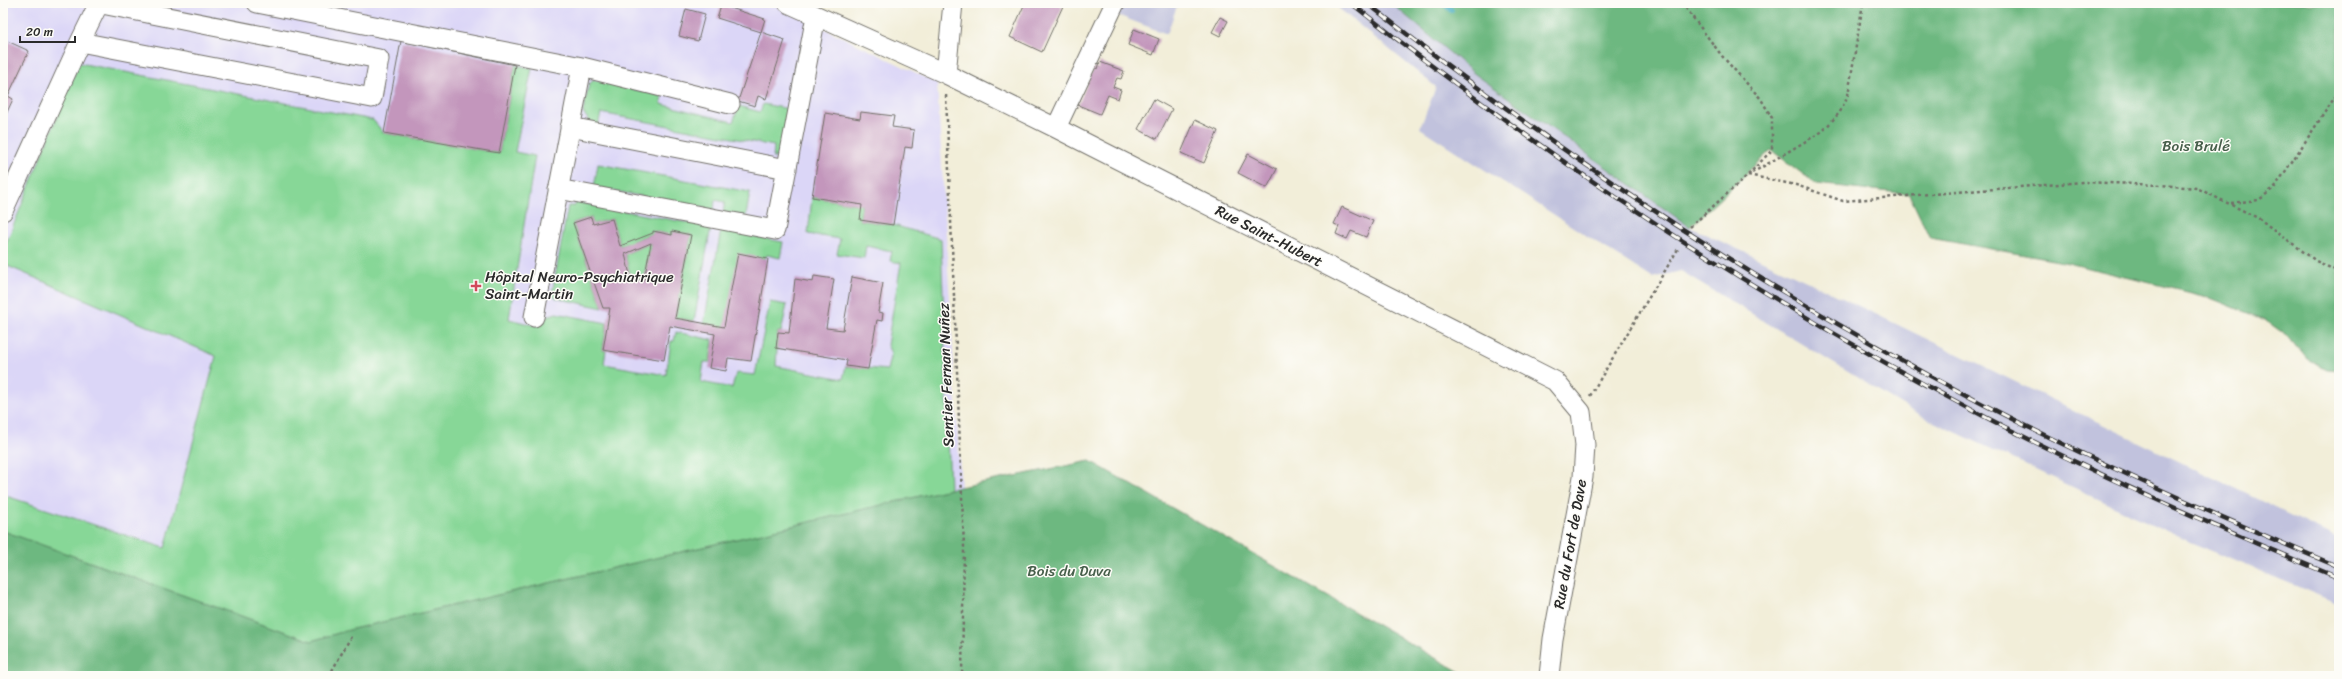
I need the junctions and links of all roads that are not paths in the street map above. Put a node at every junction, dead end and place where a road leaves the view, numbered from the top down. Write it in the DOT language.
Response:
graph roads {
  1 [pos="98,3"];
  2 [pos="257,3"];
  3 [pos="788,3"];
  4 [pos="953,3"];
  5 [pos="1115,3"];
  6 [pos="333,10"];
  7 [pos="816,16"];
  8 [pos="80,42"];
  9 [pos="582,66"];
  10 [pos="946,74"];
  11 [pos="730,104"];
  12 [pos="570,127"];
  13 [pos="1056,128"];
  14 [pos="787,169"];
  15 [pos="558,189"];
  16 [pos="3,212"];
  17 [pos="534,317"];
  18 [pos="1581,412"];
  19 [pos="1549,676"];
  1 -- 8 [label="street"];
  1 -- 8 [label="street"];
  2 -- 6 [label="street"];
  3 -- 7 [label="street, Rue Saint-Hubert"];
  4 -- 10 [label="street"];
  5 -- 13 [label="street"];
  6 -- 9 [label="street"];
  7 -- 10 [label="street, Rue Saint-Hubert"];
  7 -- 14 [label="street"];
  8 -- 16 [label="street"];
  9 -- 11 [label="street"];
  9 -- 12 [label="street"];
  10 -- 13 [label="street, Rue Saint-Hubert"];
  12 -- 14 [label="street"];
  12 -- 15 [label="street"];
  13 -- 18 [label="street, Rue Saint-Hubert"];
  14 -- 15 [label="street"];
  15 -- 17 [label="street"];
  18 -- 19 [label="street, Rue du Fort de Dave"];
}
